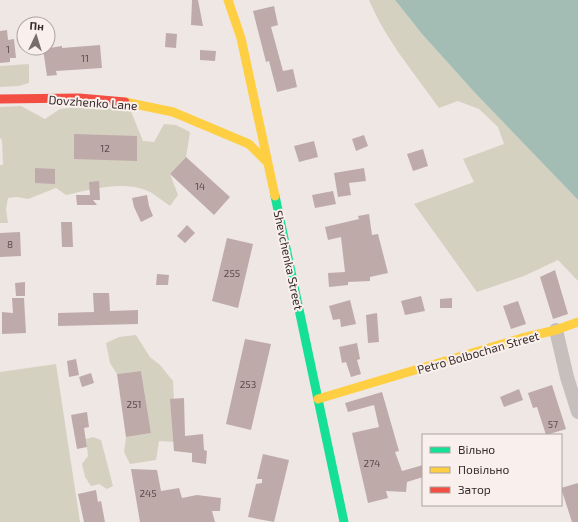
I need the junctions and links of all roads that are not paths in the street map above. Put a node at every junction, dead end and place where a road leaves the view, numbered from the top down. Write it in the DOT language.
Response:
graph roads {
  1 [pos="228,0"];
  2 [pos="0,99"];
  3 [pos="268,162"];
  4 [pos="578,322"];
  5 [pos="556,330"];
  6 [pos="318,399"];
  7 [pos="578,412"];
  8 [pos="344,522"];
  1 -- 3 [label="street, Shevchenka Street"];
  2 -- 3 [label="street, Dovzhenko Lane"];
  3 -- 6 [label="street, Shevchenka Street"];
  4 -- 5 [label="street"];
  5 -- 6 [label="street, Petro Bolbochan Street"];
  5 -- 7 [label="street, Petro Bolbochan Street"];
  6 -- 8 [label="street, Shevchenka Street"];
}
